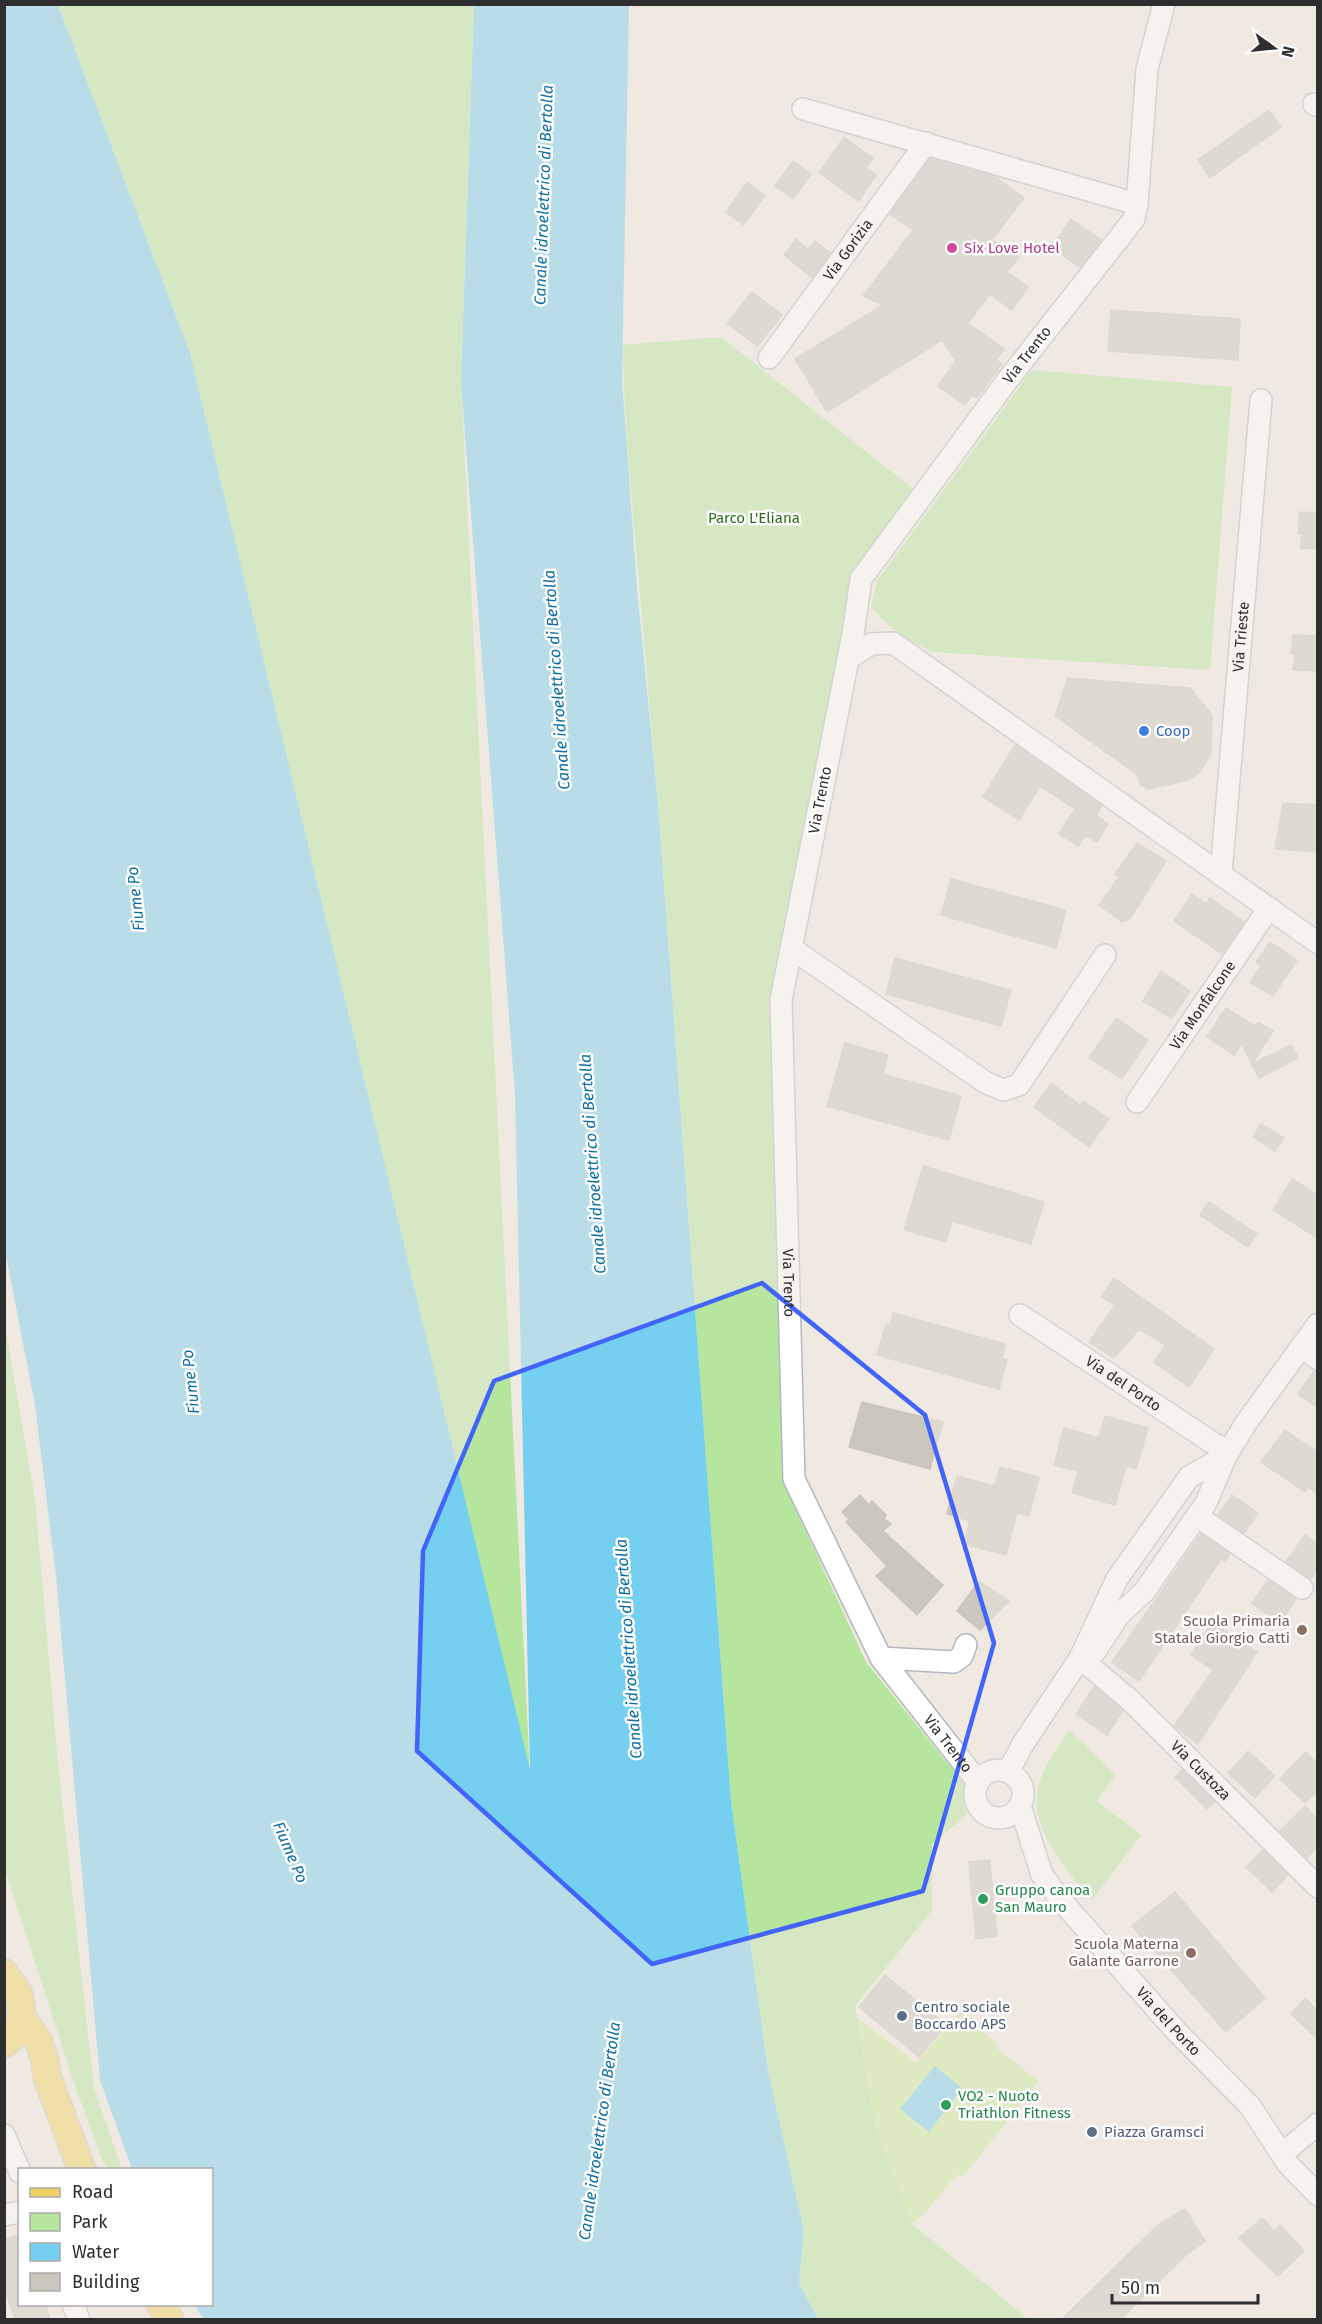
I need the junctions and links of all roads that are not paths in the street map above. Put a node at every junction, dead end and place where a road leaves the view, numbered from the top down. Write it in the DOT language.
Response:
graph roads {
  1 [pos="1164,4"];
  2 [pos="803,109"];
  3 [pos="926,143"];
  4 [pos="1137,204"];
  5 [pos="769,358"];
  6 [pos="1261,400"];
  7 [pos="848,659"];
  8 [pos="1221,873"];
  9 [pos="1269,908"];
  10 [pos="1317,943"];
  11 [pos="791,948"];
  12 [pos="1105,955"];
  13 [pos="1137,1102"];
  14 [pos="1020,1315"];
  15 [pos="1317,1324"];
  16 [pos="1309,1353"];
  17 [pos="1228,1453"];
  18 [pos="1184,1484"];
  19 [pos="1202,1510"];
  20 [pos="1117,1579"];
  21 [pos="1302,1588"];
  22 [pos="1138,1598"];
  23 [pos="966,1645"];
  24 [pos="881,1658"];
  25 [pos="1080,1658"];
  26 [pos="1008,1772"];
  27 [pos="978,1782"];
  28 [pos="1020,1806"];
  29 [pos="1317,1887"];
  30 [pos="6,1977"];
  31 [pos="21,2016"];
  32 [pos="4,2046"];
  33 [pos="47,2077"];
  34 [pos="1317,2124"];
  35 [pos="4,2135"];
  36 [pos="1282,2154"];
  37 [pos="18,2168"];
  38 [pos="82,2168"];
  39 [pos="1317,2195"];
  40 [pos="161,2306"];
  41 [pos="170,2319"];
  1 -- 4 [label="street"];
  2 -- 3 [label="street"];
  3 -- 4 [label="street"];
  3 -- 5 [label="street, Via Gorizia"];
  4 -- 7 [label="street, Via Trento"];
  6 -- 8 [label="street, Via Trieste"];
  7 -- 8 [label="street"];
  7 -- 11 [label="street, Via Trento"];
  8 -- 9 [label="street"];
  9 -- 10 [label="street"];
  9 -- 13 [label="street, Via Monfalcone"];
  11 -- 12 [label="street"];
  11 -- 24 [label="street, Via Trento"];
  14 -- 17 [label="street, Via del Porto"];
  15 -- 16 [label="street"];
  16 -- 17 [label="street"];
  17 -- 18 [label="street"];
  17 -- 19 [label="street"];
  18 -- 19 [label="street"];
  18 -- 20 [label="street"];
  19 -- 21 [label="street"];
  19 -- 22 [label="street"];
  20 -- 22 [label="street"];
  20 -- 25 [label="street"];
  22 -- 25 [label="street"];
  23 -- 24 [label="street"];
  24 -- 27 [label="street, Via Trento"];
  25 -- 26 [label="street"];
  25 -- 29 [label="street, Via Custoza"];
  26 -- 27 [label="street"];
  26 -- 28 [label="street"];
  27 -- 28 [label="street"];
  28 -- 36 [label="street, Via del Porto"];
  30 -- 31 [label="main road"];
  31 -- 32 [label="main road"];
  31 -- 33 [label="main road"];
  32 -- 33 [label="main road"];
  33 -- 38 [label="main road"];
  34 -- 36 [label="street"];
  35 -- 37 [label="street"];
  36 -- 39 [label="street, Via del Porto"];
  40 -- 41 [label="main road"];
}
